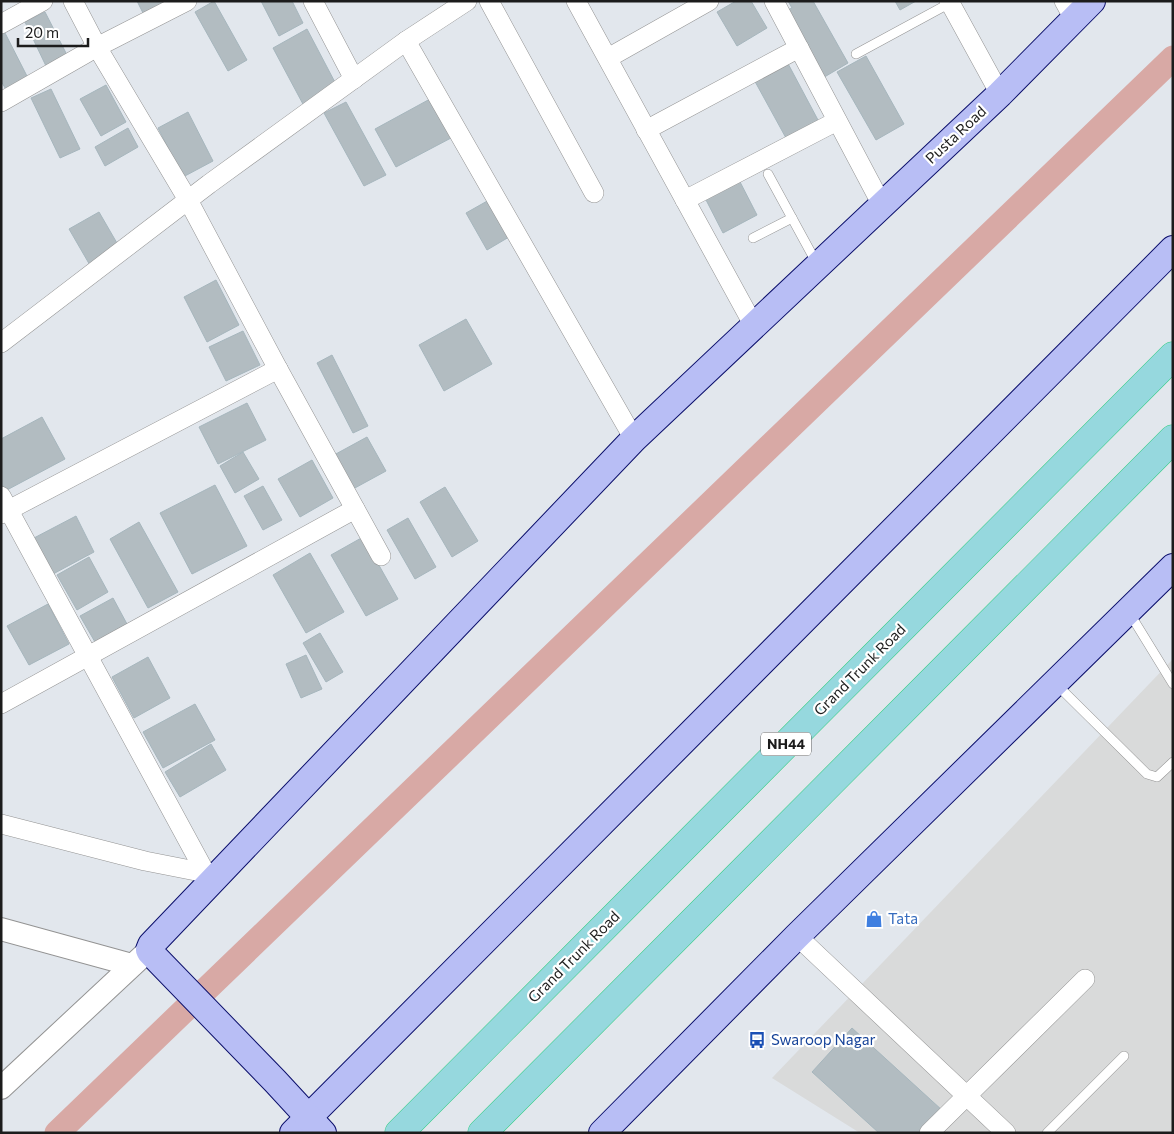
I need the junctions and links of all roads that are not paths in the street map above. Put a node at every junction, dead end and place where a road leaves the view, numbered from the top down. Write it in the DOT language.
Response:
graph roads {
  1 [pos="43,1"];
  2 [pos="73,1"];
  3 [pos="188,1"];
  4 [pos="467,1"];
  5 [pos="489,1"];
  6 [pos="576,1"];
  7 [pos="709,1"];
  8 [pos="774,1"];
  9 [pos="950,2"];
  10 [pos="320,4"];
  11 [pos="1076,7"];
  12 [pos="1,24"];
  13 [pos="406,41"];
  14 [pos="97,47"];
  15 [pos="799,48"];
  16 [pos="856,54"];
  17 [pos="608,58"];
  18 [pos="354,79"];
  19 [pos="1000,94"];
  20 [pos="1,102"];
  21 [pos="837,120"];
  22 [pos="646,130"];
  23 [pos="768,174"];
  24 [pos="594,193"];
  25 [pos="188,200"];
  26 [pos="684,200"];
  27 [pos="882,205"];
  28 [pos="792,218"];
  29 [pos="753,238"];
  30 [pos="1173,249"];
  31 [pos="818,265"];
  32 [pos="754,326"];
  33 [pos="1,342"];
  34 [pos="1173,356"];
  35 [pos="278,369"];
  36 [pos="634,439"];
  37 [pos="1173,439"];
  38 [pos="4,507"];
  39 [pos="355,509"];
  40 [pos="381,556"];
  41 [pos="1173,568"];
  42 [pos="1128,612"];
  43 [pos="88,656"];
  44 [pos="1054,682"];
  45 [pos="1173,684"];
  46 [pos="1,704"];
  47 [pos="1173,762"];
  48 [pos="1,824"];
  49 [pos="208,878"];
  50 [pos="1,929"];
  51 [pos="797,936"];
  52 [pos="140,958"];
  53 [pos="1084,978"];
  54 [pos="1124,1056"];
  55 [pos="1,1088"];
  56 [pos="966,1096"];
  57 [pos="308,1128"];
  58 [pos="398,1133"];
  59 [pos="482,1133"];
  60 [pos="602,1133"];
  61 [pos="929,1133"];
  62 [pos="1006,1133"];
  63 [pos="1047,1133"];
  1 -- 12 [label="street"];
  2 -- 14 [label="street"];
  3 -- 14 [label="street"];
  4 -- 13 [label="street"];
  5 -- 24 [label="street"];
  6 -- 17 [label="street"];
  7 -- 17 [label="street"];
  8 -- 15 [label="street"];
  9 -- 16 [label="lane"];
  9 -- 19 [label="street"];
  10 -- 18 [label="street"];
  11 -- 19 [label="main road, Pusta Road"];
  13 -- 18 [label="street"];
  13 -- 36 [label="street"];
  14 -- 20 [label="street"];
  14 -- 25 [label="street"];
  15 -- 21 [label="street"];
  15 -- 22 [label="street"];
  17 -- 22 [label="street"];
  18 -- 25 [label="street"];
  19 -- 27 [label="main road, Pusta Road"];
  21 -- 26 [label="street"];
  21 -- 27 [label="street"];
  22 -- 26 [label="street"];
  23 -- 28 [label="lane"];
  25 -- 33 [label="street"];
  25 -- 35 [label="street"];
  26 -- 32 [label="street"];
  27 -- 31 [label="main road, Pusta Road"];
  28 -- 29 [label="lane"];
  28 -- 31 [label="lane"];
  30 -- 57 [label="main road"];
  31 -- 32 [label="main road, Pusta Road"];
  32 -- 36 [label="main road, Pusta Road"];
  34 -- 58 [label="highway, Grand Trunk Road / NH44"];
  35 -- 38 [label="street"];
  35 -- 39 [label="street"];
  36 -- 49 [label="main road, Pusta Road"];
  37 -- 59 [label="highway"];
  38 -- 43 [label="street"];
  39 -- 40 [label="street"];
  39 -- 43 [label="street"];
  41 -- 42 [label="main road"];
  42 -- 44 [label="main road"];
  42 -- 45 [label="lane"];
  43 -- 46 [label="street"];
  43 -- 49 [label="street"];
  44 -- 47 [label="lane"];
  44 -- 51 [label="main road"];
  48 -- 49 [label="street"];
  49 -- 52 [label="main road, Pusta Road"];
  50 -- 52 [label="street"];
  51 -- 56 [label="street"];
  51 -- 60 [label="main road"];
  52 -- 55 [label="street"];
  52 -- 57 [label="main road"];
  53 -- 56 [label="street"];
  54 -- 63 [label="lane"];
  56 -- 61 [label="street"];
  56 -- 62 [label="street"];
}
